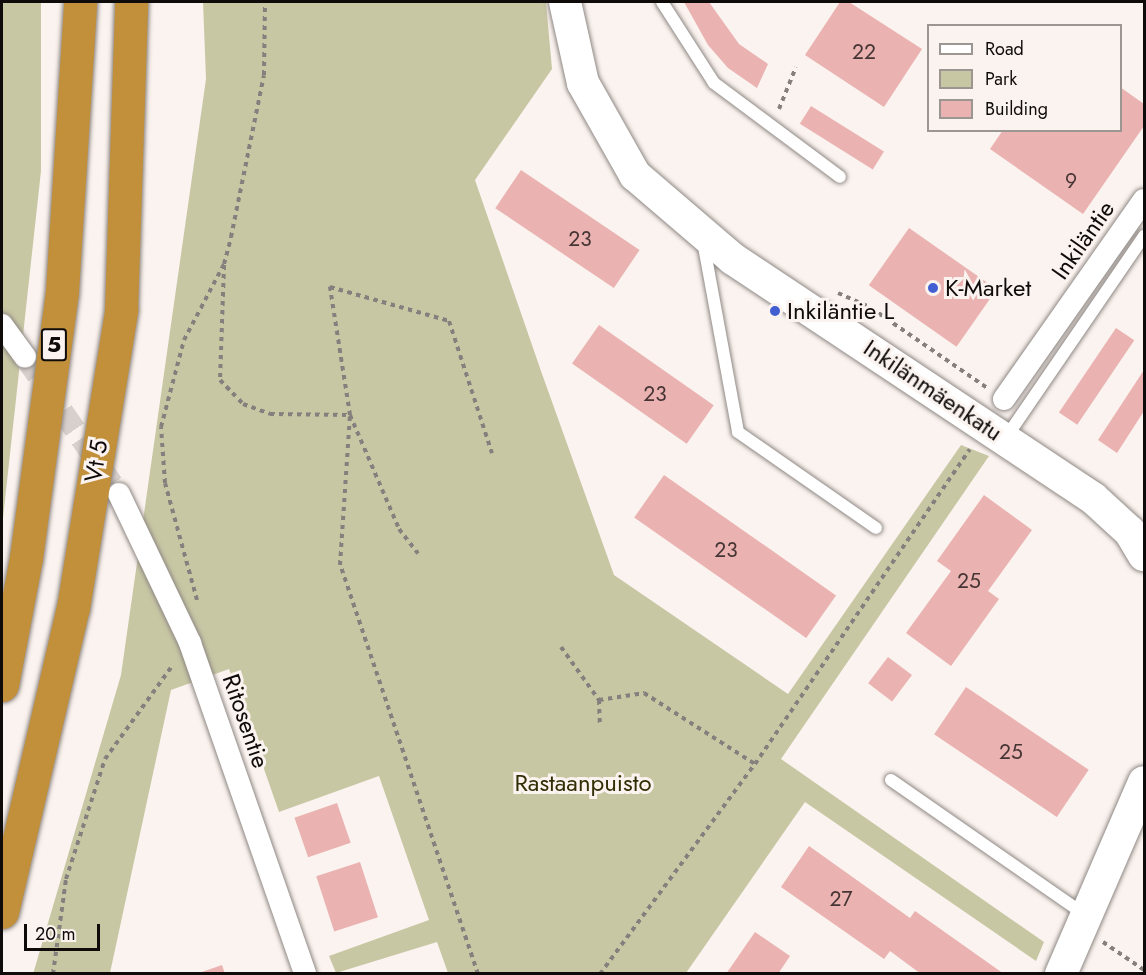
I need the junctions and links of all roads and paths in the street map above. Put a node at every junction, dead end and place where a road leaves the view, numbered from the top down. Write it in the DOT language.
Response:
graph roads {
  1 [pos="80,2"];
  2 [pos="131,2"];
  3 [pos="265,2"];
  4 [pos="565,2"];
  5 [pos="662,2"];
  6 [pos="796,67"];
  7 [pos="772,126"];
  8 [pos="254,129"];
  9 [pos="840,177"];
  10 [pos="1144,200"];
  11 [pos="702,234"];
  12 [pos="1144,236"];
  13 [pos="224,264"];
  14 [pos="830,289"];
  15 [pos="2,325"];
  16 [pos="25,357"];
  17 [pos="1004,399"];
  18 [pos="350,415"];
  19 [pos="980,419"];
  20 [pos="1005,439"];
  21 [pos="492,453"];
  22 [pos="119,494"];
  23 [pos="876,528"];
  24 [pos="418,553"];
  25 [pos="1144,555"];
  26 [pos="561,647"];
  27 [pos="2,685"];
  28 [pos="599,700"];
  29 [pos="600,724"];
  30 [pos="755,764"];
  31 [pos="891,780"];
  32 [pos="1144,782"];
  33 [pos="2,912"];
  34 [pos="1093,928"];
  35 [pos="1144,970"];
  36 [pos="305,974"];
  37 [pos="478,974"];
  38 [pos="600,974"];
  39 [pos="1061,974"];
  1 -- 27 [label="highway, 5"];
  2 -- 33 [label="highway, Vt 5"];
  3 -- 8 [label="path"];
  4 -- 11 [label="street, Inkilänmäenkatu"];
  5 -- 7 [label="lane"];
  6 -- 7 [label="path"];
  7 -- 9 [label="lane"];
  10 -- 17 [label="street, Inkiläntie"];
  11 -- 19 [label="street, Inkilänmäenkatu"];
  11 -- 23 [label="lane"];
  12 -- 20 [label="lane"];
  13 -- 18 [label="path"];
  14 -- 17 [label="path"];
  15 -- 16 [label="street"];
  18 -- 21 [label="path"];
  18 -- 24 [label="path"];
  18 -- 37 [label="path"];
  19 -- 20 [label="street, Inkilänmäenkatu"];
  19 -- 30 [label="path"];
  20 -- 25 [label="street, Inkilänmäenkatu"];
  22 -- 36 [label="street, Ritosentie"];
  26 -- 28 [label="path"];
  28 -- 29 [label="path"];
  28 -- 30 [label="path"];
  30 -- 38 [label="path"];
  31 -- 34 [label="lane"];
  32 -- 34 [label="street"];
  34 -- 35 [label="path"];
  34 -- 39 [label="street"];
}
